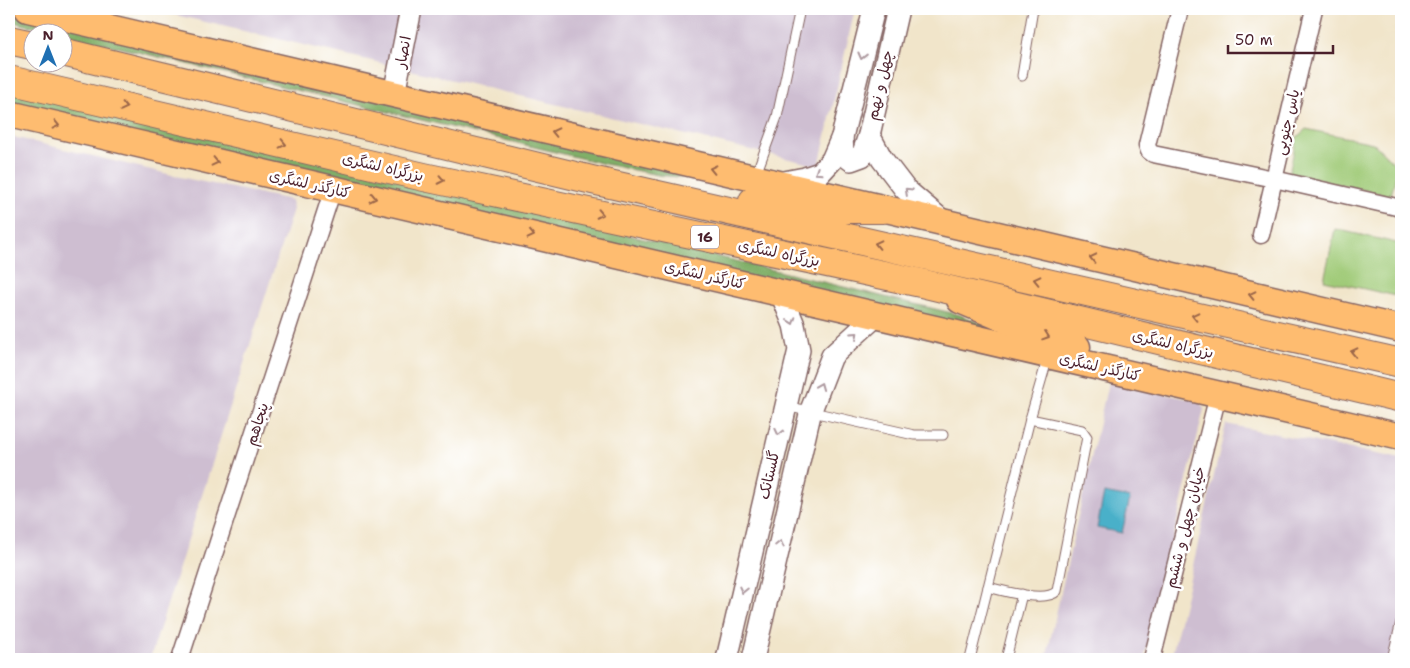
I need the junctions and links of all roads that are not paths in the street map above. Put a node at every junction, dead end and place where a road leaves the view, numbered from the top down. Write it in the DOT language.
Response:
graph roads {
  1 [pos="28,9"];
  2 [pos="411,9"];
  3 [pos="800,9"];
  4 [pos="874,9"];
  5 [pos="898,9"];
  6 [pos="1033,9"];
  7 [pos="1180,9"];
  8 [pos="1314,9"];
  9 [pos="9,40"];
  10 [pos="22,43"];
  11 [pos="72,54"];
  12 [pos="1022,76"];
  13 [pos="9,80"];
  14 [pos="394,94"];
  15 [pos="9,114"];
  16 [pos="869,135"];
  17 [pos="842,137"];
  18 [pos="1274,179"];
  19 [pos="766,181"];
  20 [pos="621,186"];
  21 [pos="333,189"];
  22 [pos="1400,203"];
  23 [pos="883,209"];
  24 [pos="945,223"];
  25 [pos="1261,235"];
  26 [pos="921,284"];
  27 [pos="781,293"];
  28 [pos="1282,302"];
  29 [pos="877,315"];
  30 [pos="1401,330"];
  31 [pos="1401,342"];
  32 [pos="1049,355"];
  33 [pos="1401,363"];
  34 [pos="1209,392"];
  35 [pos="1401,398"];
  36 [pos="785,406"];
  37 [pos="811,410"];
  38 [pos="1030,419"];
  39 [pos="943,434"];
  40 [pos="1401,437"];
  41 [pos="988,587"];
  42 [pos="1022,594"];
  43 [pos="1401,622"];
  44 [pos="180,659"];
  45 [pos="727,659"];
  46 [pos="753,659"];
  47 [pos="970,659"];
  48 [pos="1006,659"];
  49 [pos="1152,659"];
  50 [pos="1392,659"];
  1 -- 14 [label="main road"];
  2 -- 14 [label="street, انصار"];
  3 -- 19 [label="lane"];
  4 -- 17 [label="street, چهل و نهم, one-way"];
  5 -- 16 [label="street, چهل و نهم"];
  6 -- 12 [label="lane"];
  7 -- 18 [label="street"];
  8 -- 18 [label="street, یاس جنوبی"];
  9 -- 10 [label="highway"];
  11 -- 20 [label="highway, بزرگراه لشگری / 16"];
  13 -- 26 [label="highway, بزرگراه لشگری / 16, one-way"];
  19 -- 14 [label="main road, one-way"];
  15 -- 21 [label="main road, کنارگذر لشگری, one-way"];
  16 -- 17 [label="street"];
  24 -- 16 [label="street, چهل و نهم, one-way"];
  17 -- 19 [label="street, چهل و نهم, one-way"];
  18 -- 22 [label="street"];
  18 -- 25 [label="street, یاس جنوبی"];
  19 -- 23 [label="main road"];
  20 -- 23 [label="highway"];
  33 -- 20 [label="highway, بزرگراه لشگری / 16, one-way"];
  21 -- 27 [label="main road, کنارگذر لشگری, one-way"];
  21 -- 44 [label="street, پنجاهم"];
  23 -- 24 [label="main road"];
  28 -- 24 [label="main road, one-way"];
  26 -- 34 [label="main road, one-way"];
  26 -- 35 [label="highway, بزرگراه لشگری / 16"];
  27 -- 29 [label="main road, کنارگذر لشگری"];
  27 -- 36 [label="street, گلستانک, one-way"];
  28 -- 30 [label="main road"];
  28 -- 31 [label="main road"];
  29 -- 32 [label="main road, کنارگذر لشگری"];
  37 -- 29 [label="street, گلستانک, one-way"];
  32 -- 34 [label="main road, کنارگذر لشگری"];
  32 -- 38 [label="lane"];
  34 -- 40 [label="main road, کنارگذر لشگری"];
  34 -- 49 [label="street, خیابان چهل و ششم"];
  36 -- 37 [label="lane"];
  36 -- 45 [label="street, گلستانک, one-way"];
  37 -- 39 [label="lane"];
  46 -- 37 [label="street, گلستانک, one-way"];
  38 -- 41 [label="lane"];
  38 -- 42 [label="lane"];
  41 -- 42 [label="lane"];
  41 -- 47 [label="lane"];
  42 -- 48 [label="lane"];
  43 -- 50 [label="lane"];
}
